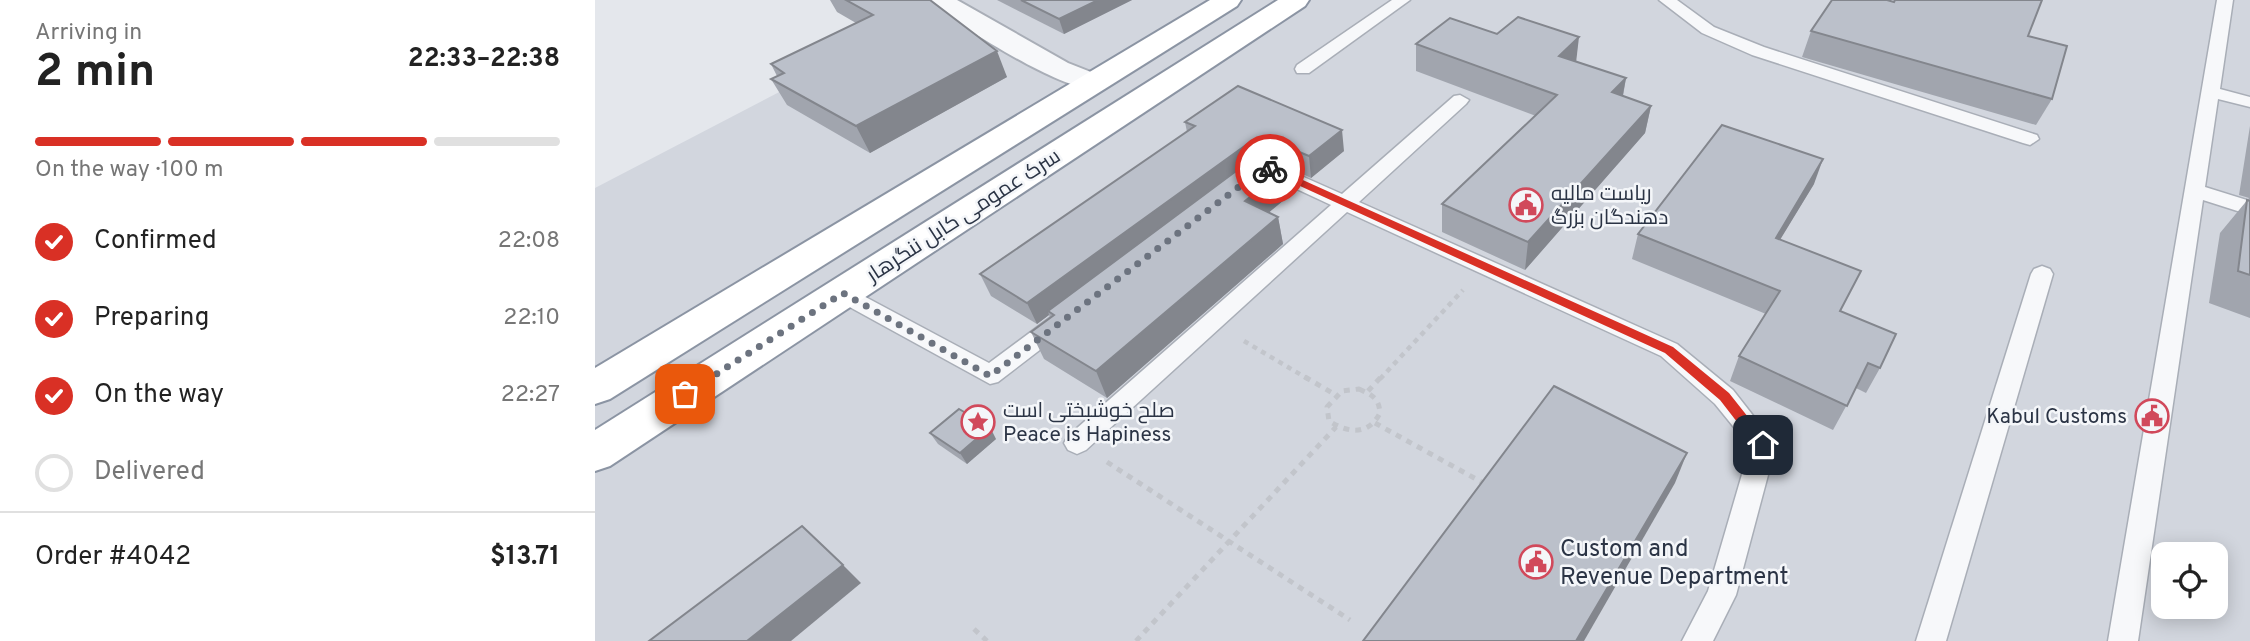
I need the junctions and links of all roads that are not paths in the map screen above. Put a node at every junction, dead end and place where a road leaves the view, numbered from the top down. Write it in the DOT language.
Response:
graph roads {
  1 [pos="939,0"];
  2 [pos="1228,0"];
  3 [pos="1296,0"];
  4 [pos="1402,0"];
  5 [pos="1667,0"];
  6 [pos="2225,0"];
  7 [pos="1303,69"];
  8 [pos="1091,82"];
  9 [pos="2211,92"];
  10 [pos="1460,100"];
  11 [pos="2250,102"];
  12 [pos="2030,139"];
  13 [pos="1243,183"];
  14 [pos="2195,191"];
  15 [pos="1344,203"];
  16 [pos="2250,208"];
  17 [pos="2042,274"];
  18 [pos="843,293"];
  19 [pos="1078,309"];
  20 [pos="595,388"];
  21 [pos="1077,443"];
  22 [pos="595,453"];
  23 [pos="1697,641"];
  24 [pos="1931,641"];
  25 [pos="2123,641"];
  1 -- 8 [label="street"];
  2 -- 8 [label="highway, سرک عمومی کابل ننگرهار"];
  3 -- 18 [label="highway, سرک عمومی کابل ننگرهار"];
  4 -- 7 [label="lane"];
  5 -- 12 [label="lane"];
  6 -- 9 [label="lane"];
  8 -- 20 [label="highway, سرک عمومی کابل ننگرهار"];
  9 -- 11 [label="lane"];
  9 -- 14 [label="lane"];
  10 -- 15 [label="lane"];
  13 -- 15 [label="lane"];
  14 -- 16 [label="lane"];
  14 -- 25 [label="lane"];
  15 -- 21 [label="lane"];
  15 -- 23 [label="lane"];
  17 -- 24 [label="lane"];
  18 -- 19 [label="lane"];
  18 -- 22 [label="highway, سرک عمومی کابل ننگرهار"];
}
